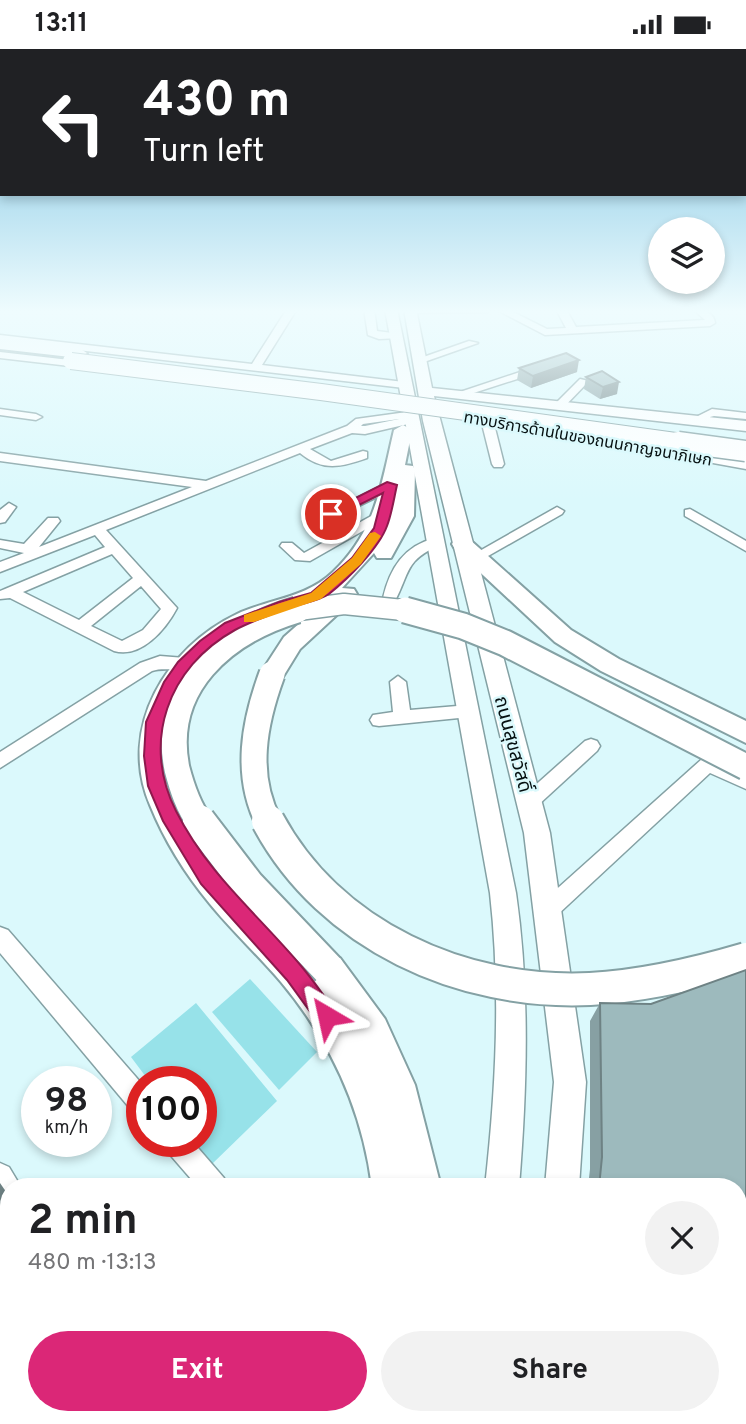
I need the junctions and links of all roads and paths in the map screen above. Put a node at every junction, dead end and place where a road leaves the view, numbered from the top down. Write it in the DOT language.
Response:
graph roads {
  1 [pos="143,373"];
  2 [pos="162,373"];
  3 [pos="245,373"];
  4 [pos="282,373"];
  5 [pos="404,373"];
  6 [pos="418,373"];
  7 [pos="524,373"];
  8 [pos="584,381"];
  9 [pos="457,395"];
  10 [pos="558,407"];
  11 [pos="411,409"];
  12 [pos="0,412"];
  13 [pos="452,415"];
  14 [pos="746,416"];
  15 [pos="36,417"];
  16 [pos="487,420"];
  17 [pos="707,422"];
  18 [pos="746,426"];
  19 [pos="746,440"];
  20 [pos="302,449"];
  21 [pos="746,451"];
  22 [pos="363,455"];
  23 [pos="694,455"];
  24 [pos="0,457"];
  25 [pos="498,464"];
  26 [pos="746,464"];
  27 [pos="208,485"];
  28 [pos="391,485"];
  29 [pos="9,507"];
  30 [pos="557,512"];
  31 [pos="384,513"];
  32 [pos="690,513"];
  33 [pos="331,514"];
  34 [pos="0,519"];
  35 [pos="53,521"];
  36 [pos="97,529"];
  37 [pos="435,543"];
  38 [pos="0,544"];
  39 [pos="287,546"];
  40 [pos="746,547"];
  41 [pos="114,548"];
  42 [pos="33,550"];
  43 [pos="469,550"];
  44 [pos="0,567"];
  45 [pos="142,578"];
  46 [pos="5,594"];
  47 [pos="390,598"];
  48 [pos="80,627"];
  49 [pos="185,664"];
  50 [pos="398,682"];
  51 [pos="469,711"];
  52 [pos="402,717"];
  53 [pos="379,720"];
  54 [pos="746,733"];
  55 [pos="591,746"];
  56 [pos="0,761"];
  57 [pos="746,767"];
  58 [pos="746,782"];
  59 [pos="529,802"];
  60 [pos="547,911"];
  61 [pos="0,937"];
  62 [pos="746,960"];
  63 [pos="126,1084"];
  64 [pos="189,1157"];
  65 [pos="207,1178"];
  66 [pos="389,1178"];
  67 [pos="420,1178"];
  68 [pos="503,1178"];
  69 [pos="563,1178"];
  1 -- 11 [label="street"];
  2 -- 21 [label="highway, bridge"];
  3 -- 19 [label="highway"];
  4 -- 11 [label="street"];
  5 -- 11 [label="main road, ถนนสุขสวัสดิ์"];
  6 -- 11 [label="main road, ถนนสุขสวัสดิ์"];
  7 -- 9 [label="street"];
  8 -- 10 [label="street"];
  9 -- 10 [label="main road"];
  9 -- 11 [label="main road"];
  10 -- 17 [label="main road"];
  11 -- 13 [label="main road, ทางบริการด้านในของถนนกาญจนาภิเษก"];
  11 -- 20 [label="street"];
  11 -- 28 [label="highway"];
  11 -- 37 [label="main road, ถนนสุขสวัสดิ์"];
  11 -- 43 [label="main road, ถนนสุขสวัสดิ์"];
  11 -- 62 [label="highway, bridge"];
  12 -- 15 [label="street"];
  13 -- 16 [label="main road, ทางบริการด้านในของถนนกาญจนาภิเษก"];
  13 -- 23 [label="street"];
  14 -- 17 [label="street"];
  16 -- 23 [label="main road, ทางบริการด้านในของถนนกาญจนาภิเษก"];
  16 -- 25 [label="street"];
  17 -- 18 [label="main road"];
  20 -- 22 [label="street"];
  20 -- 27 [label="street"];
  23 -- 26 [label="main road, ทางบริการด้านในของถนนกาญจนาภิเษก"];
  24 -- 27 [label="street"];
  27 -- 36 [label="street"];
  28 -- 31 [label="highway"];
  28 -- 33 [label="street"];
  29 -- 34 [label="street"];
  30 -- 43 [label="street"];
  31 -- 39 [label="street"];
  31 -- 49 [label="highway"];
  32 -- 40 [label="street"];
  35 -- 42 [label="street"];
  36 -- 41 [label="street"];
  36 -- 42 [label="street"];
  37 -- 47 [label="street"];
  37 -- 51 [label="main road, ถนนสุขสวัสดิ์"];
  38 -- 42 [label="street"];
  41 -- 45 [label="street"];
  41 -- 46 [label="street"];
  42 -- 44 [label="street"];
  43 -- 54 [label="highway"];
  43 -- 59 [label="main road, ถนนสุขสวัสดิ์"];
  45 -- 48 [label="street"];
  45 -- 48 [label="street"];
  46 -- 48 [label="street"];
  49 -- 56 [label="street"];
  49 -- 66 [label="highway"];
  50 -- 52 [label="street"];
  51 -- 52 [label="street"];
  51 -- 68 [label="main road, ถนนสุขสวัสดิ์"];
  52 -- 53 [label="street"];
  55 -- 59 [label="street"];
  57 -- 67 [label="highway, bridge"];
  58 -- 60 [label="street"];
  59 -- 60 [label="main road, ถนนสุขสวัสดิ์"];
  60 -- 69 [label="main road, ถนนสุขสวัสดิ์"];
  61 -- 63 [label="street"];
  64 -- 65 [label="street"];
}
